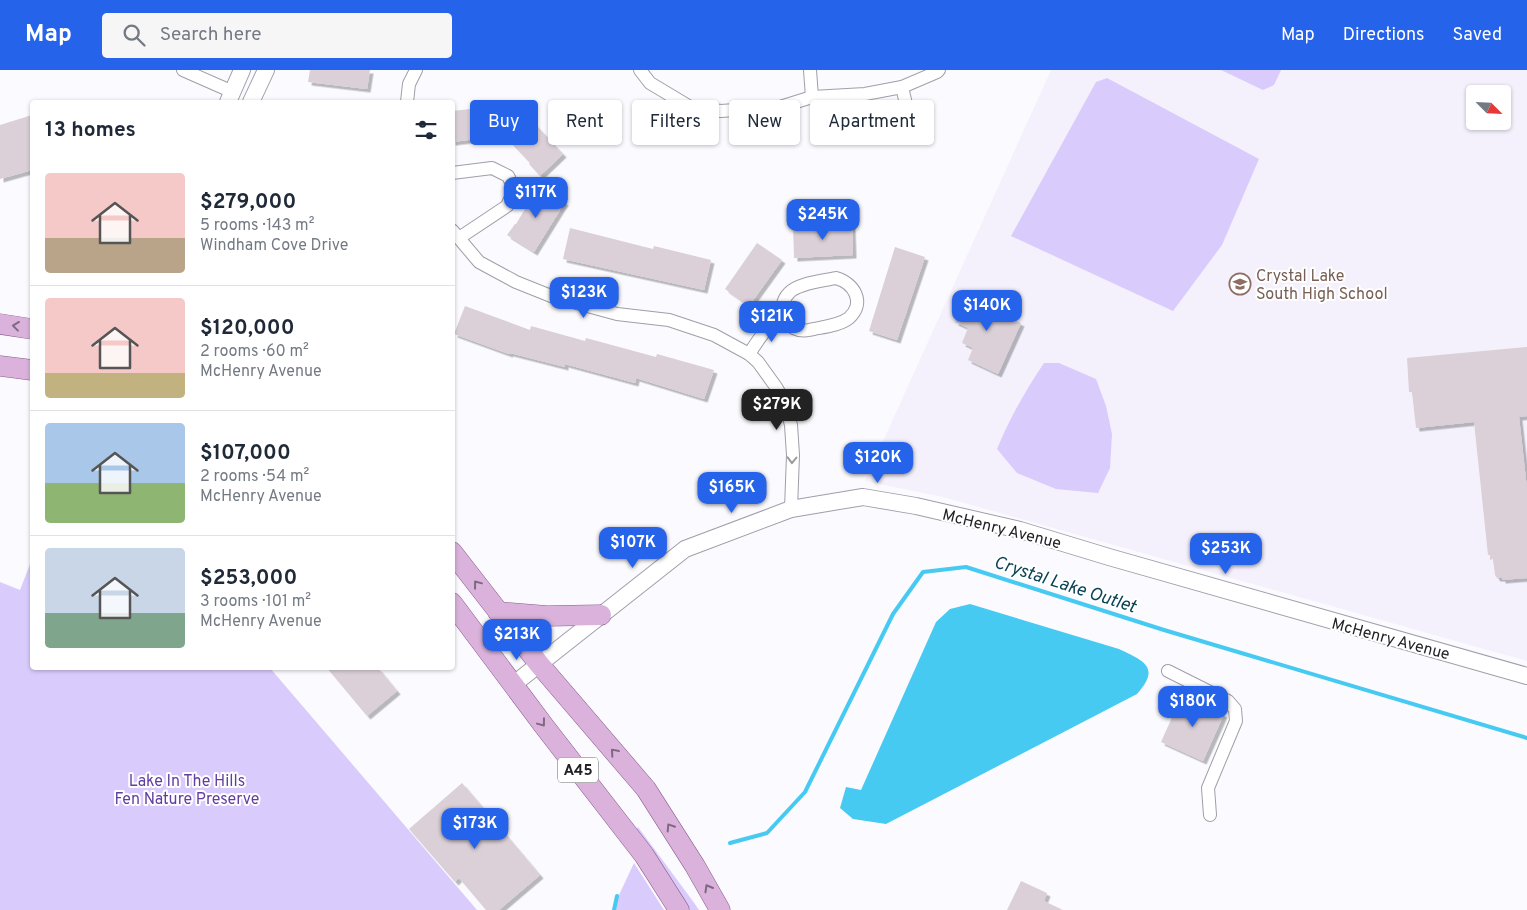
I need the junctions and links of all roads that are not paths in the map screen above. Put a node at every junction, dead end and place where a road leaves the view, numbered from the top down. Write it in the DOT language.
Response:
graph roads {
  1 [pos="183,70"];
  2 [pos="242,70"];
  3 [pos="266,70"];
  4 [pos="416,70"];
  5 [pos="640,70"];
  6 [pos="810,70"];
  7 [pos="938,70"];
  8 [pos="902,87"];
  9 [pos="230,97"];
  10 [pos="812,97"];
  11 [pos="252,100"];
  12 [pos="407,100"];
  13 [pos="905,100"];
  14 [pos="455,173"];
  15 [pos="456,234"];
  16 [pos="783,316"];
  17 [pos="0,324"];
  18 [pos="30,328"];
  19 [pos="749,354"];
  20 [pos="0,366"];
  21 [pos="30,370"];
  22 [pos="790,509"];
  23 [pos="455,556"];
  24 [pos="455,607"];
  25 [pos="498,612"];
  26 [pos="601,615"];
  27 [pos="539,664"];
  28 [pos="1168,671"];
  29 [pos="1527,676"];
  30 [pos="514,684"];
  31 [pos="1210,815"];
  32 [pos="679,910"];
  33 [pos="720,910"];
  1 -- 9 [label="street"];
  2 -- 9 [label="street"];
  3 -- 11 [label="street"];
  4 -- 12 [label="street"];
  5 -- 10 [label="street"];
  6 -- 10 [label="street"];
  7 -- 8 [label="street"];
  8 -- 10 [label="street"];
  8 -- 13 [label="street"];
  14 -- 15 [label="street"];
  15 -- 19 [label="street"];
  16 -- 16 [label="street"];
  16 -- 19 [label="street"];
  18 -- 17 [label="main road, one-way"];
  19 -- 22 [label="street, one-way"];
  20 -- 21 [label="main road"];
  22 -- 26 [label="street, McHenry Avenue"];
  22 -- 29 [label="street, McHenry Avenue"];
  25 -- 23 [label="main road, one-way"];
  24 -- 30 [label="main road"];
  25 -- 26 [label="main road"];
  25 -- 27 [label="main road"];
  26 -- 27 [label="street, McHenry Avenue"];
  27 -- 30 [label="street, McHenry Avenue"];
  33 -- 27 [label="main road, A45, one-way"];
  28 -- 31 [label="street"];
  30 -- 32 [label="main road, A45, one-way"];
}
